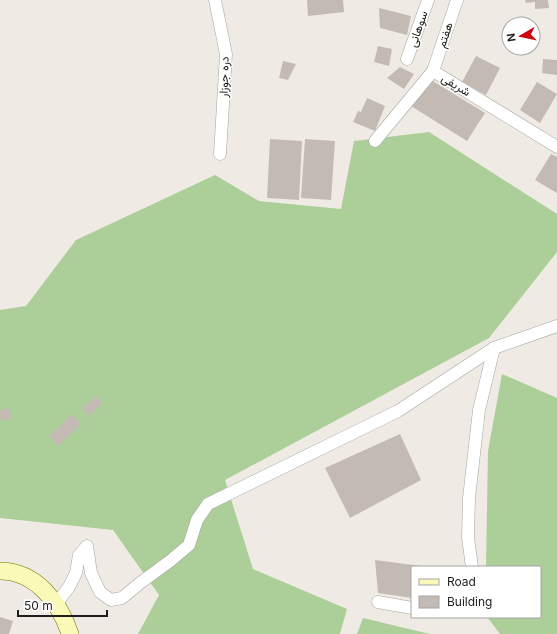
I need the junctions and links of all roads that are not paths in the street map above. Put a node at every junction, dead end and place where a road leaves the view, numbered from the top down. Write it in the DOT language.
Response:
graph roads {
  1 [pos="215,0"];
  2 [pos="428,0"];
  3 [pos="457,0"];
  4 [pos="407,59"];
  5 [pos="433,71"];
  6 [pos="375,141"];
  7 [pos="557,147"];
  8 [pos="220,154"];
  9 [pos="557,326"];
  10 [pos="494,348"];
  11 [pos="472,566"];
  12 [pos="0,571"];
  13 [pos="378,602"];
  14 [pos="56,604"];
  15 [pos="411,608"];
  16 [pos="70,634"];
  1 -- 8 [label="street, دره جوزار"];
  2 -- 4 [label="street, سوهانی"];
  3 -- 5 [label="street, هفتم"];
  5 -- 6 [label="street, شریفی"];
  5 -- 7 [label="street, شریفی"];
  9 -- 10 [label="street"];
  10 -- 11 [label="street"];
  10 -- 14 [label="street"];
  12 -- 14 [label="main road"];
  13 -- 15 [label="street"];
  14 -- 16 [label="main road"];
}
